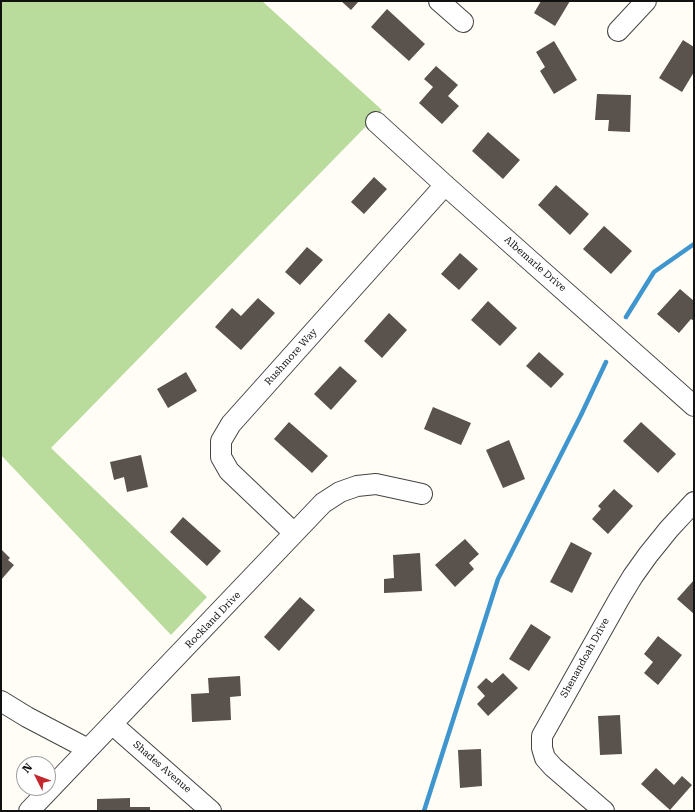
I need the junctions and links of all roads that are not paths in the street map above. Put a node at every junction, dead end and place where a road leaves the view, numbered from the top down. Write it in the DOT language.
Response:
graph roads {
  1 [pos="439,1"];
  2 [pos="646,1"];
  3 [pos="463,22"];
  4 [pos="618,31"];
  5 [pos="376,122"];
  6 [pos="445,185"];
  7 [pos="694,406"];
  8 [pos="422,494"];
  9 [pos="694,502"];
  10 [pos="294,533"];
  11 [pos="1,701"];
  12 [pos="112,724"];
  13 [pos="88,749"];
  14 [pos="29,811"];
  15 [pos="211,811"];
  16 [pos="604,811"];
  1 -- 3 [label="street"];
  2 -- 4 [label="street"];
  5 -- 6 [label="street, Albemarle Drive"];
  6 -- 7 [label="street, Albemarle Drive"];
  6 -- 10 [label="street, Rushmore Way"];
  8 -- 10 [label="street, Rockland Drive"];
  9 -- 16 [label="street, Shenandoah Drive"];
  10 -- 12 [label="street, Rockland Drive"];
  11 -- 13 [label="street"];
  12 -- 13 [label="street, Rockland Drive"];
  12 -- 15 [label="street, Shades Avenue"];
  13 -- 14 [label="street, Rockland Drive"];
}
